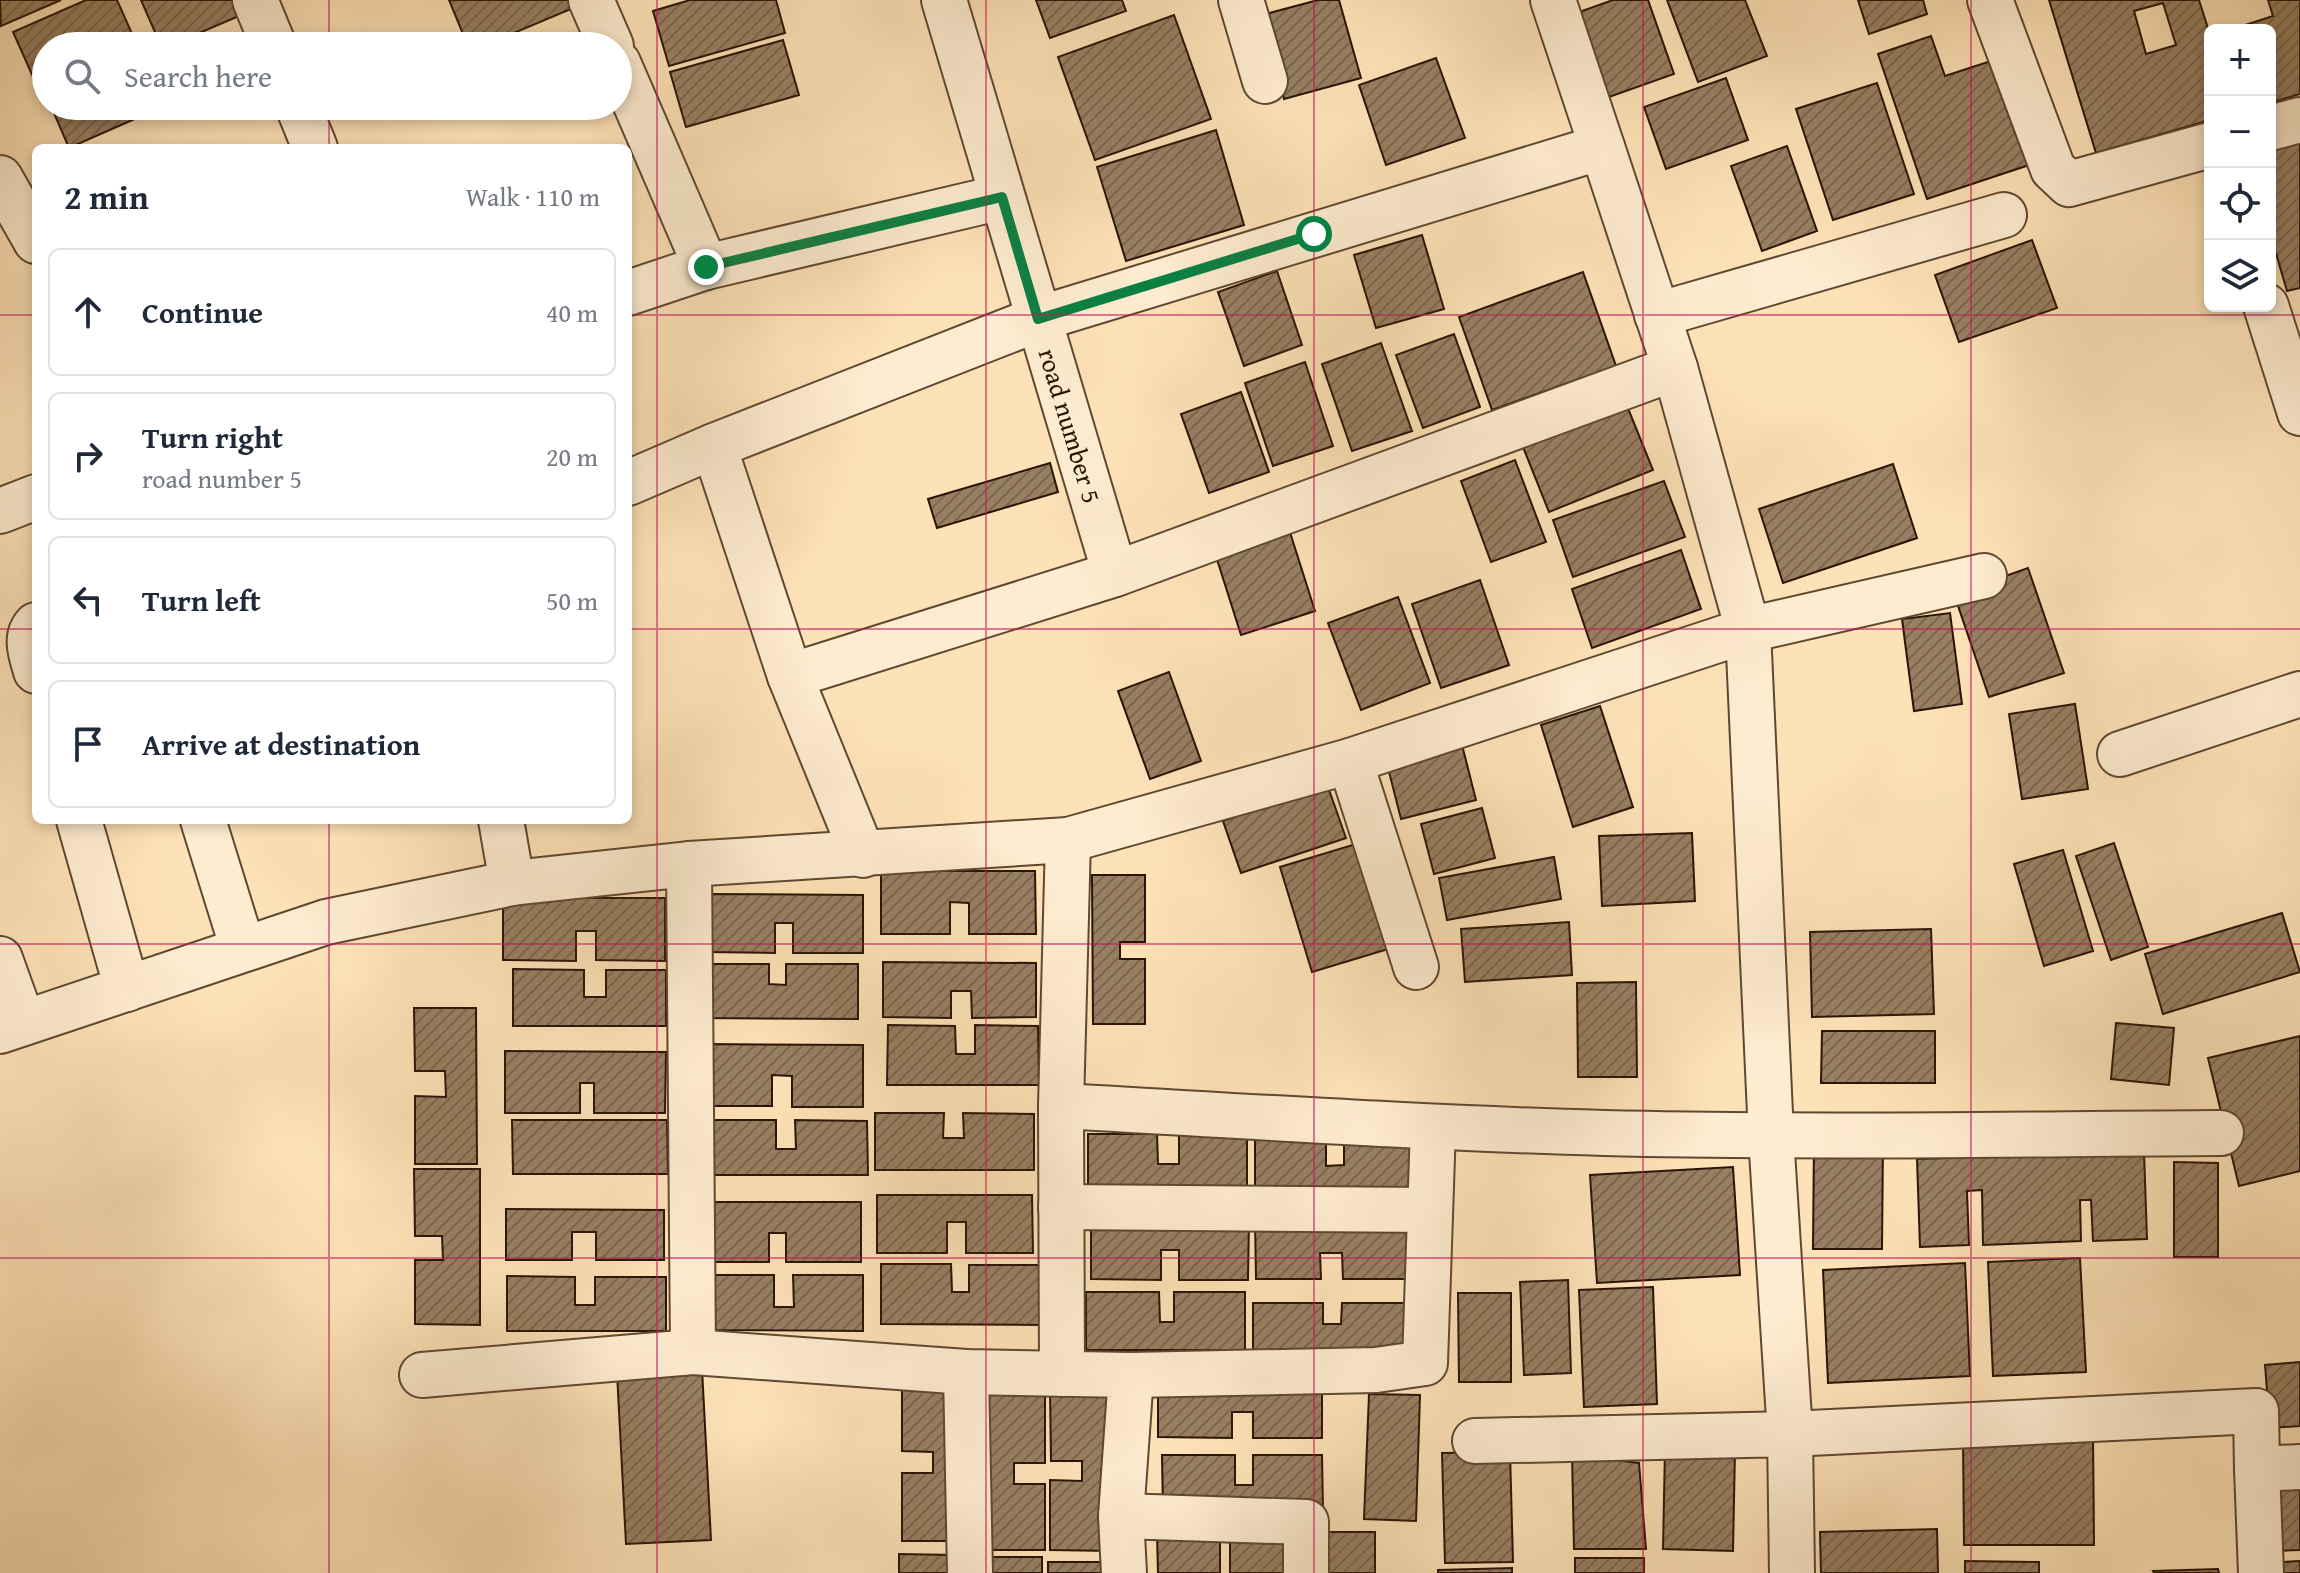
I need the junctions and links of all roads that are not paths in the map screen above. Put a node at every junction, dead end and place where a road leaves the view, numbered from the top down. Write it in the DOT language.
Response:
graph roads {
  1 [pos="255,0"];
  2 [pos="591,0"];
  3 [pos="944,0"];
  4 [pos="1241,0"];
  5 [pos="1990,0"];
  6 [pos="1556,1"];
  7 [pos="268,32"];
  8 [pos="605,32"];
  9 [pos="1265,81"];
  10 [pos="632,95"];
  11 [pos="304,120"];
  12 [pos="2300,120"];
  13 [pos="2276,126"];
  14 [pos="313,144"];
  15 [pos="1602,147"];
  16 [pos="2204,147"];
  17 [pos="0,178"];
  18 [pos="1002,197"];
  19 [pos="2004,215"];
  20 [pos="32,234"];
  21 [pos="706,267"];
  22 [pos="632,292"];
  23 [pos="2268,312"];
  24 [pos="1657,315"];
  25 [pos="1038,319"];
  26 [pos="1675,368"];
  27 [pos="2300,413"];
  28 [pos="714,446"];
  29 [pos="632,481"];
  30 [pos="32,499"];
  31 [pos="0,511"];
  32 [pos="1115,574"];
  33 [pos="1984,576"];
  34 [pos="32,629"];
  35 [pos="1748,630"];
  36 [pos="32,656"];
  37 [pos="790,676"];
  38 [pos="2300,694"];
  39 [pos="2120,754"];
  40 [pos="1350,761"];
  41 [pos="80,824"];
  42 [pos="204,824"];
  43 [pos="502,824"];
  44 [pos="1068,840"];
  45 [pos="863,855"];
  46 [pos="689,864"];
  47 [pos="512,883"];
  48 [pos="243,949"];
  49 [pos="0,961"];
  50 [pos="1416,967"];
  51 [pos="127,989"];
  52 [pos="12,1027"];
  53 [pos="1061,1106"];
  54 [pos="1433,1127"];
  55 [pos="2221,1133"];
  56 [pos="1771,1136"];
  57 [pos="1061,1207"];
  58 [pos="1430,1210"];
  59 [pos="693,1352"];
  60 [pos="966,1372"];
  61 [pos="1062,1374"];
  62 [pos="422,1375"];
  63 [pos="1131,1375"];
  64 [pos="1790,1434"];
  65 [pos="1475,1441"];
  66 [pos="2300,1467"];
  67 [pos="2257,1469"];
  68 [pos="1121,1516"];
  69 [pos="970,1573"];
  70 [pos="1124,1573"];
  71 [pos="1306,1573"];
  72 [pos="1792,1573"];
  73 [pos="2261,1573"];
  1 -- 7 [label="street"];
  2 -- 8 [label="street"];
  3 -- 18 [label="street, road number 5"];
  4 -- 9 [label="street"];
  5 -- 16 [label="street"];
  6 -- 15 [label="street"];
  10 -- 21 [label="street"];
  11 -- 14 [label="street"];
  12 -- 13 [label="street"];
  15 -- 24 [label="street"];
  15 -- 25 [label="street"];
  17 -- 20 [label="street"];
  18 -- 21 [label="street"];
  18 -- 25 [label="street, road number 5"];
  19 -- 24 [label="street"];
  21 -- 22 [label="street"];
  23 -- 27 [label="street"];
  24 -- 26 [label="street"];
  25 -- 28 [label="street"];
  25 -- 32 [label="street, road number 5"];
  26 -- 32 [label="street"];
  26 -- 35 [label="street"];
  28 -- 29 [label="street"];
  28 -- 37 [label="street"];
  30 -- 31 [label="street"];
  32 -- 37 [label="street"];
  33 -- 35 [label="street"];
  34 -- 36 [label="street"];
  35 -- 40 [label="street"];
  35 -- 56 [label="street"];
  37 -- 45 [label="street"];
  38 -- 39 [label="street"];
  40 -- 44 [label="street"];
  40 -- 50 [label="street"];
  41 -- 51 [label="street"];
  42 -- 48 [label="street"];
  43 -- 47 [label="street"];
  44 -- 45 [label="street"];
  44 -- 53 [label="street"];
  45 -- 46 [label="street"];
  46 -- 47 [label="street"];
  46 -- 59 [label="street"];
  47 -- 48 [label="street"];
  48 -- 51 [label="street"];
  49 -- 52 [label="street"];
  51 -- 52 [label="street"];
  53 -- 54 [label="street"];
  53 -- 57 [label="street"];
  54 -- 56 [label="street"];
  54 -- 58 [label="street"];
  55 -- 56 [label="street"];
  56 -- 64 [label="street"];
  57 -- 58 [label="street"];
  57 -- 61 [label="street"];
  58 -- 63 [label="street"];
  59 -- 60 [label="street"];
  59 -- 62 [label="street"];
  60 -- 61 [label="street"];
  60 -- 69 [label="street"];
  61 -- 63 [label="street"];
  63 -- 68 [label="street"];
  64 -- 65 [label="street"];
  64 -- 67 [label="street"];
  64 -- 72 [label="street"];
  66 -- 67 [label="street"];
  67 -- 73 [label="street"];
  68 -- 70 [label="street"];
  68 -- 71 [label="street"];
}
